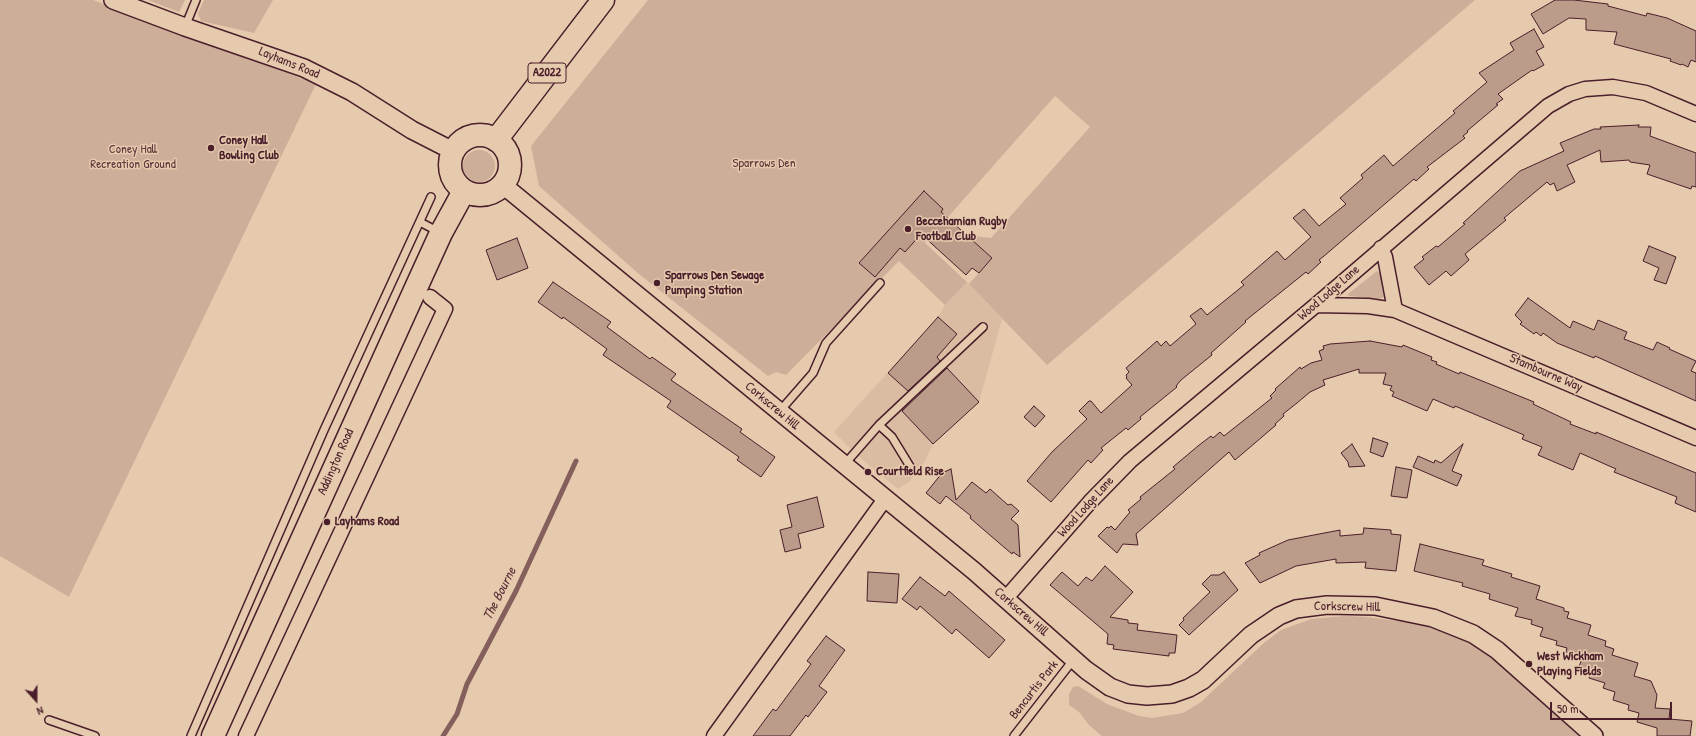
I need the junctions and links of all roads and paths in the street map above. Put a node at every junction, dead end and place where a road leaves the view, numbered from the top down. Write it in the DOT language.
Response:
graph roads {
  1 [pos="113,0"];
  2 [pos="196,0"];
  3 [pos="603,0"];
  4 [pos="185,27"];
  5 [pos="1696,114"];
  6 [pos="496,140"];
  7 [pos="453,151"];
  8 [pos="502,184"];
  9 [pos="464,191"];
  10 [pos="431,197"];
  11 [pos="420,222"];
  12 [pos="441,233"];
  13 [pos="1381,248"];
  14 [pos="880,283"];
  15 [pos="422,293"];
  16 [pos="1316,305"];
  17 [pos="1395,310"];
  18 [pos="983,327"];
  19 [pos="779,412"];
  20 [pos="879,425"];
  21 [pos="1696,438"];
  22 [pos="843,465"];
  23 [pos="911,468"];
  24 [pos="885,499"];
  25 [pos="1006,598"];
  26 [pos="1074,659"];
  27 [pos="49,720"];
  28 [pos="95,736"];
  29 [pos="190,736"];
  30 [pos="213,736"];
  31 [pos="246,736"];
  32 [pos="714,736"];
  33 [pos="1014,736"];
  34 [pos="1594,736"];
  1 -- 4 [label="street, Layhams Road"];
  2 -- 4 [label="lane"];
  3 -- 6 [label="main road, A2022"];
  4 -- 7 [label="street, Layhams Road"];
  5 -- 13 [label="street, Wood Lodge Lane"];
  6 -- 7 [label="main road"];
  6 -- 8 [label="main road"];
  7 -- 9 [label="main road"];
  8 -- 9 [label="main road"];
  8 -- 19 [label="street, Corkscrew Hill"];
  9 -- 12 [label="main road, Addington Road"];
  10 -- 11 [label="lane"];
  11 -- 12 [label="lane"];
  11 -- 29 [label="lane"];
  12 -- 15 [label="main road, Addington Road"];
  13 -- 16 [label="street, Wood Lodge Lane"];
  13 -- 17 [label="street"];
  14 -- 19 [label="lane"];
  15 -- 30 [label="main road, Addington Road"];
  15 -- 31 [label="street"];
  16 -- 17 [label="street, Stambourne Way"];
  16 -- 25 [label="street, Wood Lodge Lane"];
  17 -- 21 [label="street, Stambourne Way"];
  18 -- 20 [label="lane"];
  19 -- 22 [label="street, Corkscrew Hill"];
  20 -- 22 [label="lane"];
  20 -- 23 [label="lane"];
  22 -- 24 [label="street, Corkscrew Hill"];
  24 -- 25 [label="street, Corkscrew Hill"];
  24 -- 32 [label="street"];
  25 -- 26 [label="street, Corkscrew Hill"];
  26 -- 33 [label="lane, Bencurtis Park"];
  26 -- 34 [label="street, Corkscrew Hill"];
  27 -- 28 [label="lane"];
}
